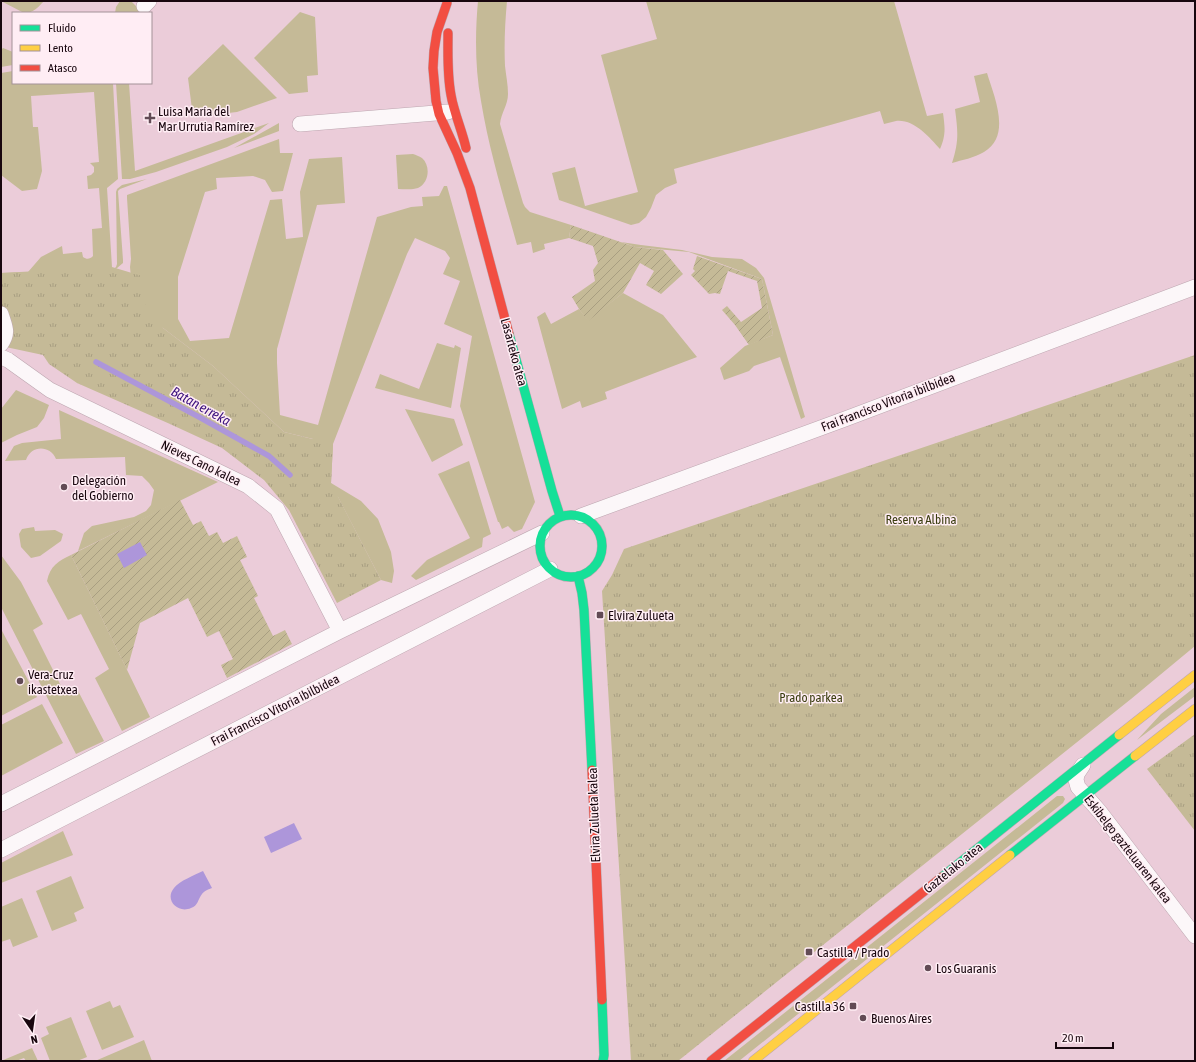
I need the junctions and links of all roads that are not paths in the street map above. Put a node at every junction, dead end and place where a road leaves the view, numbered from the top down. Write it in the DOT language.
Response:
graph roads {
  1 [pos="447,2"];
  2 [pos="455,111"];
  3 [pos="439,114"];
  4 [pos="300,124"];
  5 [pos="470,188"];
  6 [pos="1195,287"];
  7 [pos="1,314"];
  8 [pos="1,344"];
  9 [pos="1,357"];
  10 [pos="560,516"];
  11 [pos="581,516"];
  12 [pos="542,533"];
  13 [pos="550,569"];
  14 [pos="578,576"];
  15 [pos="340,631"];
  16 [pos="1195,675"];
  17 [pos="1195,709"];
  18 [pos="1086,761"];
  19 [pos="1085,795"];
  20 [pos="1,804"];
  21 [pos="1,850"];
  22 [pos="1195,936"];
  23 [pos="605,1059"];
  24 [pos="711,1061"];
  25 [pos="753,1061"];
  1 -- 2 [label="street, Lasarteko atea"];
  1 -- 3 [label="street, Lasarteko atea"];
  2 -- 3 [label="street"];
  2 -- 5 [label="street, Lasarteko atea"];
  3 -- 4 [label="street"];
  3 -- 5 [label="street, Lasarteko atea"];
  5 -- 10 [label="street, Lasarteko atea"];
  6 -- 11 [label="street, Frai Francisco Vitoria ibilbidea"];
  7 -- 8 [label="street"];
  9 -- 15 [label="street, Nieves Cano kalea"];
  10 -- 11 [label="street"];
  10 -- 12 [label="street"];
  11 -- 14 [label="street"];
  12 -- 13 [label="street"];
  12 -- 15 [label="street"];
  13 -- 14 [label="street"];
  13 -- 21 [label="street, Frai Francisco Vitoria ibilbidea"];
  14 -- 23 [label="street, Elvira Zulueta kalea"];
  15 -- 20 [label="street"];
  16 -- 18 [label="street, Gaztelako atea"];
  17 -- 19 [label="street, Gaztelako atea"];
  18 -- 19 [label="street, Eskibelgo gazteluaren kalea"];
  18 -- 24 [label="street, Gaztelako atea"];
  19 -- 22 [label="street, Eskibelgo gazteluaren kalea"];
  19 -- 25 [label="street, Gaztelako atea"];
}
